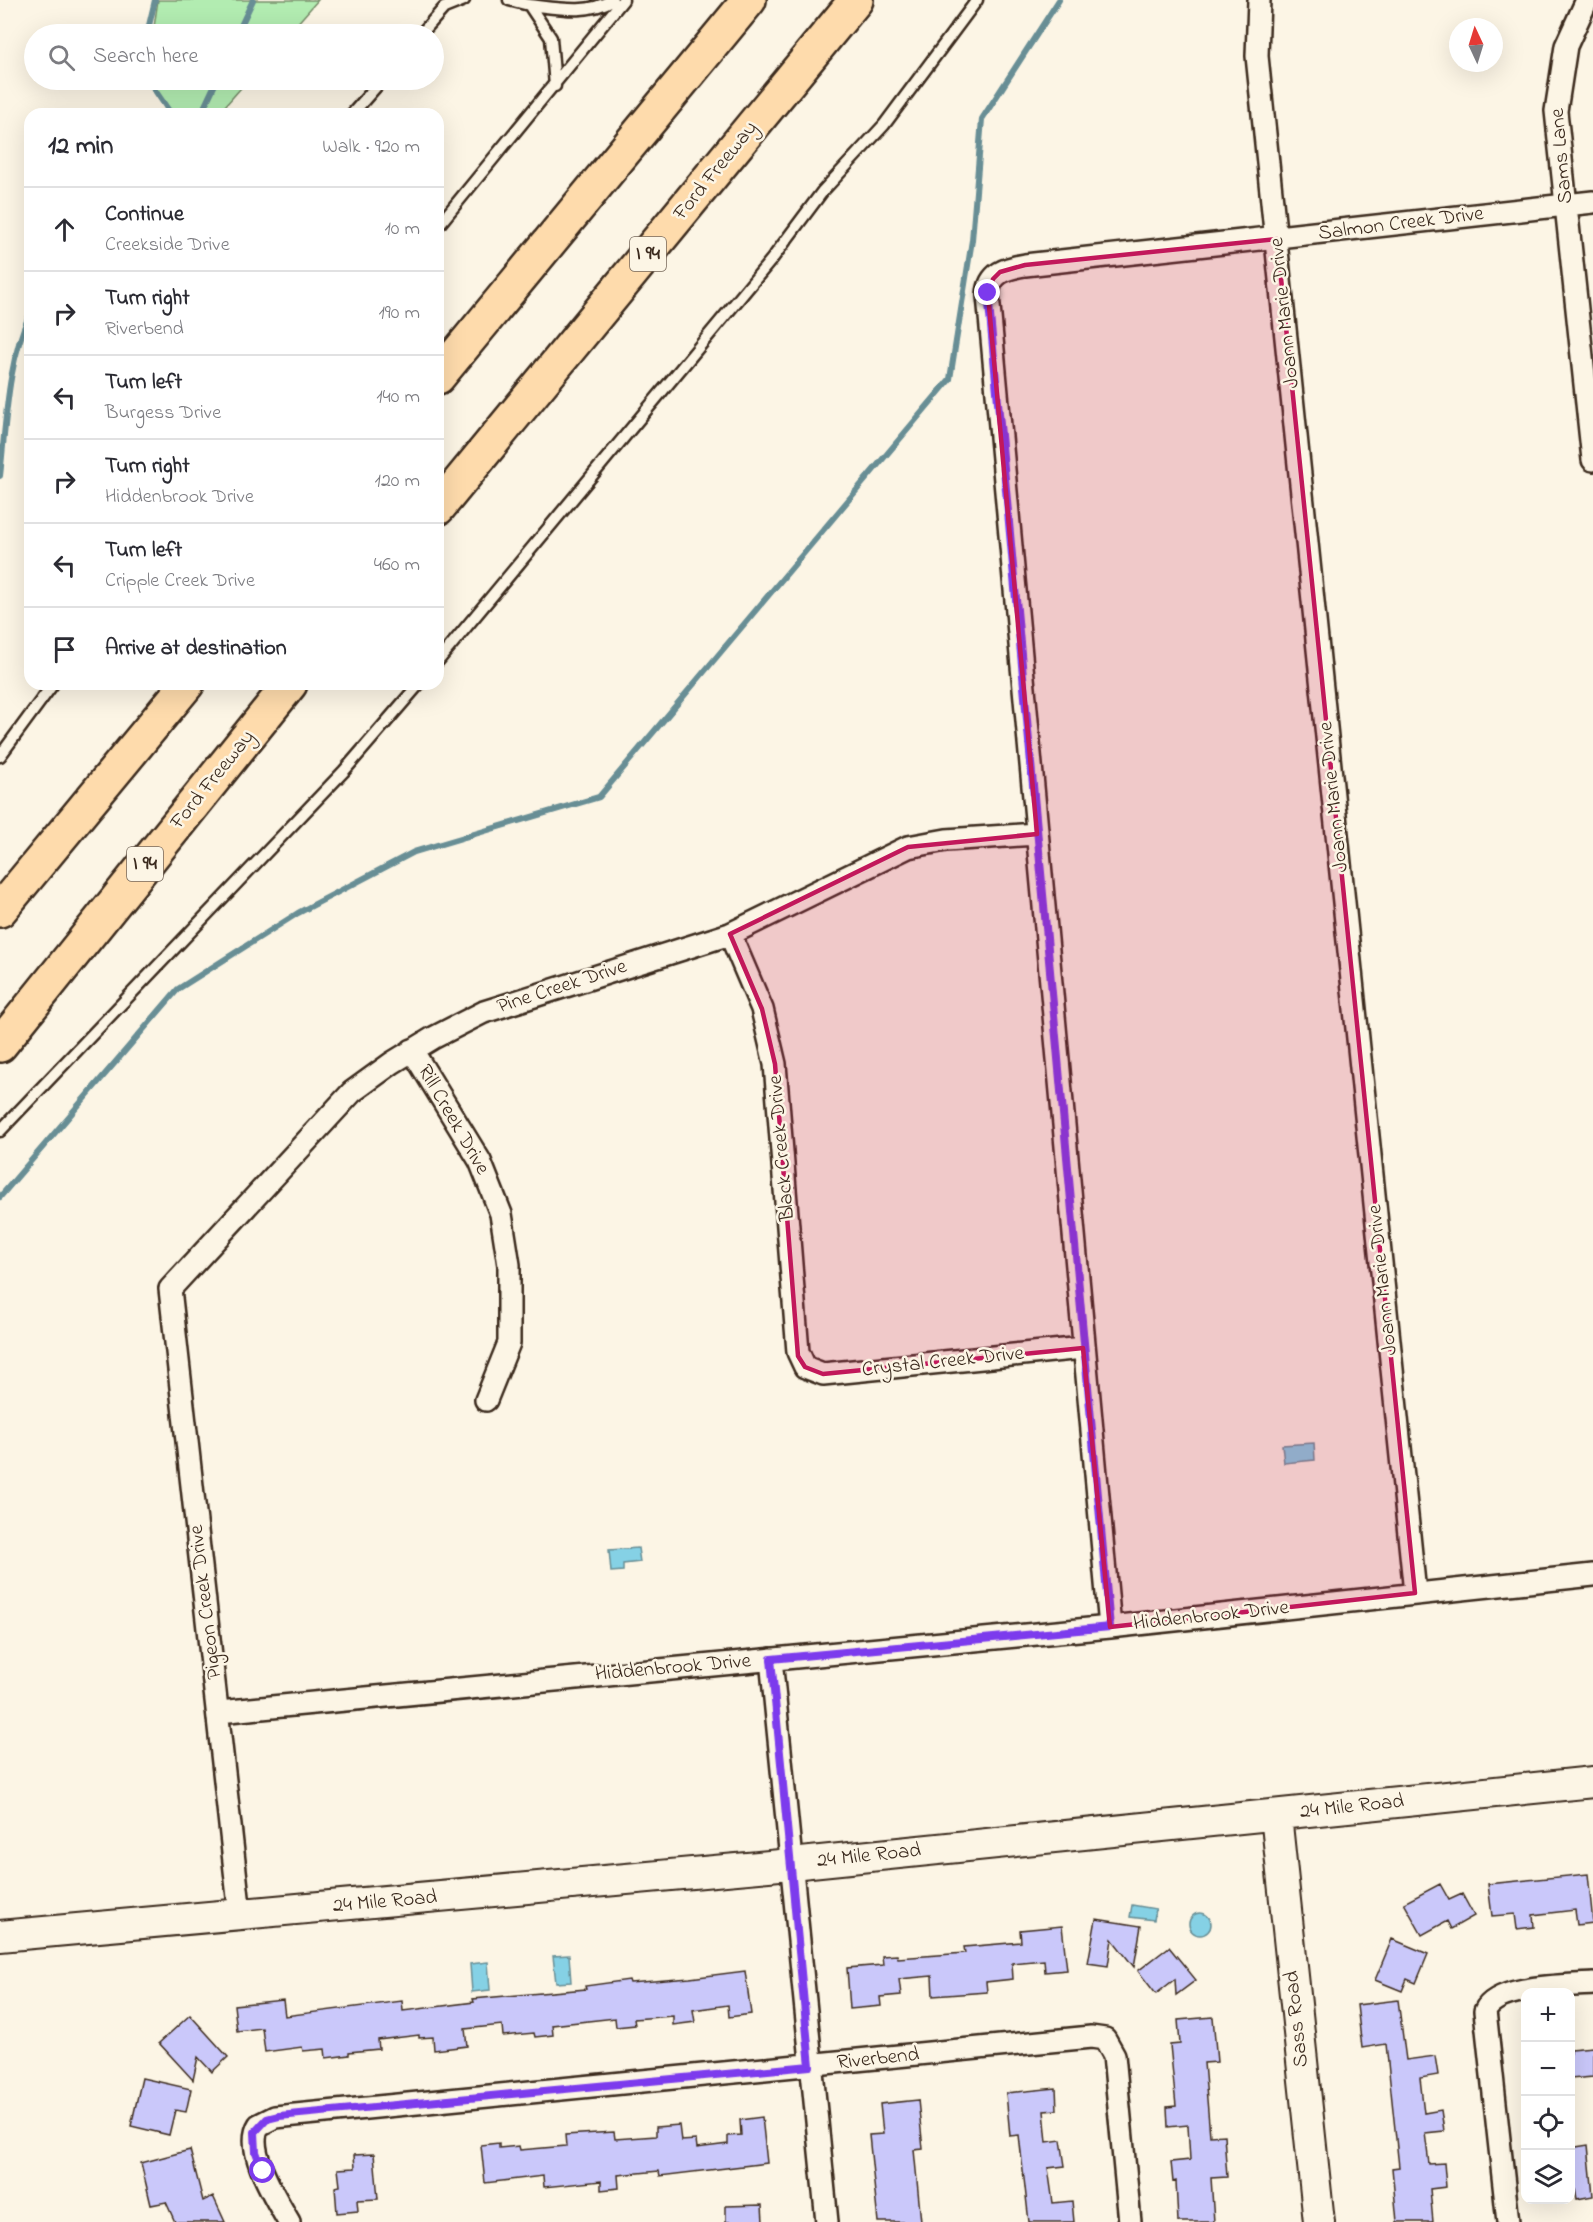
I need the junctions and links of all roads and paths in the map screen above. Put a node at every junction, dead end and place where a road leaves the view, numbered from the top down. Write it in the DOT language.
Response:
graph roads {
  1 [pos="464,0"];
  2 [pos="509,0"];
  3 [pos="612,0"];
  4 [pos="623,0"];
  5 [pos="749,0"];
  6 [pos="856,0"];
  7 [pos="977,0"];
  8 [pos="1259,0"];
  9 [pos="1587,0"];
  10 [pos="529,5"];
  11 [pos="430,24"];
  12 [pos="555,86"];
  13 [pos="373,90"];
  14 [pos="357,108"];
  15 [pos="1593,202"];
  16 [pos="1565,204"];
  17 [pos="444,219"];
  18 [pos="1277,239"];
  19 [pos="444,370"];
  20 [pos="1592,434"];
  21 [pos="1593,459"];
  22 [pos="444,501"];
  23 [pos="444,654"];
  24 [pos="49,690"];
  25 [pos="182,690"];
  26 [pos="285,690"];
  27 [pos="414,690"];
  28 [pos="0,756"];
  29 [pos="1036,834"];
  30 [pos="0,910"];
  31 [pos="730,933"];
  32 [pos="0,1045"];
  33 [pos="412,1050"];
  34 [pos="0,1131"];
  35 [pos="170,1289"];
  36 [pos="1083,1348"];
  37 [pos="805,1367"];
  38 [pos="486,1400"];
  39 [pos="1593,1575"];
  40 [pos="1415,1593"];
  41 [pos="1110,1627"];
  42 [pos="771,1659"];
  43 [pos="219,1712"];
  44 [pos="1593,1782"];
  45 [pos="1276,1815"];
  46 [pos="791,1864"];
  47 [pos="240,1915"];
  48 [pos="0,1936"];
  49 [pos="1593,1984"];
  50 [pos="810,2066"];
  51 [pos="289,2222"];
  52 [pos="828,2222"];
  53 [pos="1130,2222"];
  54 [pos="1319,2222"];
  55 [pos="1508,2222"];
  1 -- 11 [label="lane"];
  2 -- 10 [label="lane"];
  3 -- 10 [label="lane"];
  4 -- 12 [label="lane"];
  5 -- 19 [label="highway"];
  6 -- 22 [label="highway, Ford Freeway / I 94"];
  7 -- 23 [label="lane"];
  8 -- 18 [label="street, Joann Marie Drive"];
  9 -- 16 [label="street, Sams Lane"];
  10 -- 12 [label="lane"];
  12 -- 17 [label="lane"];
  13 -- 14 [label="lane"];
  15 -- 16 [label="street, Salmon Creek Drive"];
  16 -- 18 [label="street, Salmon Creek Drive"];
  16 -- 20 [label="street, Sams Lane"];
  18 -- 29 [label="street, Salmon Creek Drive"];
  18 -- 40 [label="street, Joann Marie Drive"];
  20 -- 21 [label="street, Sams Lane"];
  24 -- 28 [label="lane"];
  25 -- 30 [label="highway"];
  26 -- 32 [label="highway, Ford Freeway / I 94"];
  27 -- 34 [label="lane"];
  29 -- 31 [label="street, Pine Creek Drive"];
  29 -- 36 [label="street"];
  31 -- 33 [label="street, Pine Creek Drive"];
  31 -- 37 [label="street, Black Creek Drive"];
  33 -- 35 [label="street, Pine Creek Drive"];
  33 -- 38 [label="street, Rill Creek Drive"];
  35 -- 43 [label="street, Pigeon Creek Drive"];
  36 -- 37 [label="street, Crystal Creek Drive"];
  36 -- 41 [label="street"];
  39 -- 40 [label="street, Hiddenbrook Drive"];
  40 -- 41 [label="street, Hiddenbrook Drive"];
  41 -- 42 [label="street, Hiddenbrook Drive"];
  42 -- 43 [label="street, Hiddenbrook Drive"];
  42 -- 46 [label="street"];
  43 -- 47 [label="street, Pigeon Creek Drive"];
  44 -- 45 [label="street, 24 Mile Road"];
  45 -- 46 [label="street, 24 Mile Road"];
  45 -- 54 [label="street, Sass Road"];
  46 -- 47 [label="street, 24 Mile Road"];
  46 -- 50 [label="street"];
  47 -- 48 [label="street, 24 Mile Road"];
  49 -- 55 [label="street"];
  50 -- 51 [label="street, Riverbend"];
  50 -- 52 [label="street"];
  50 -- 53 [label="street, Riverbend"];
}
